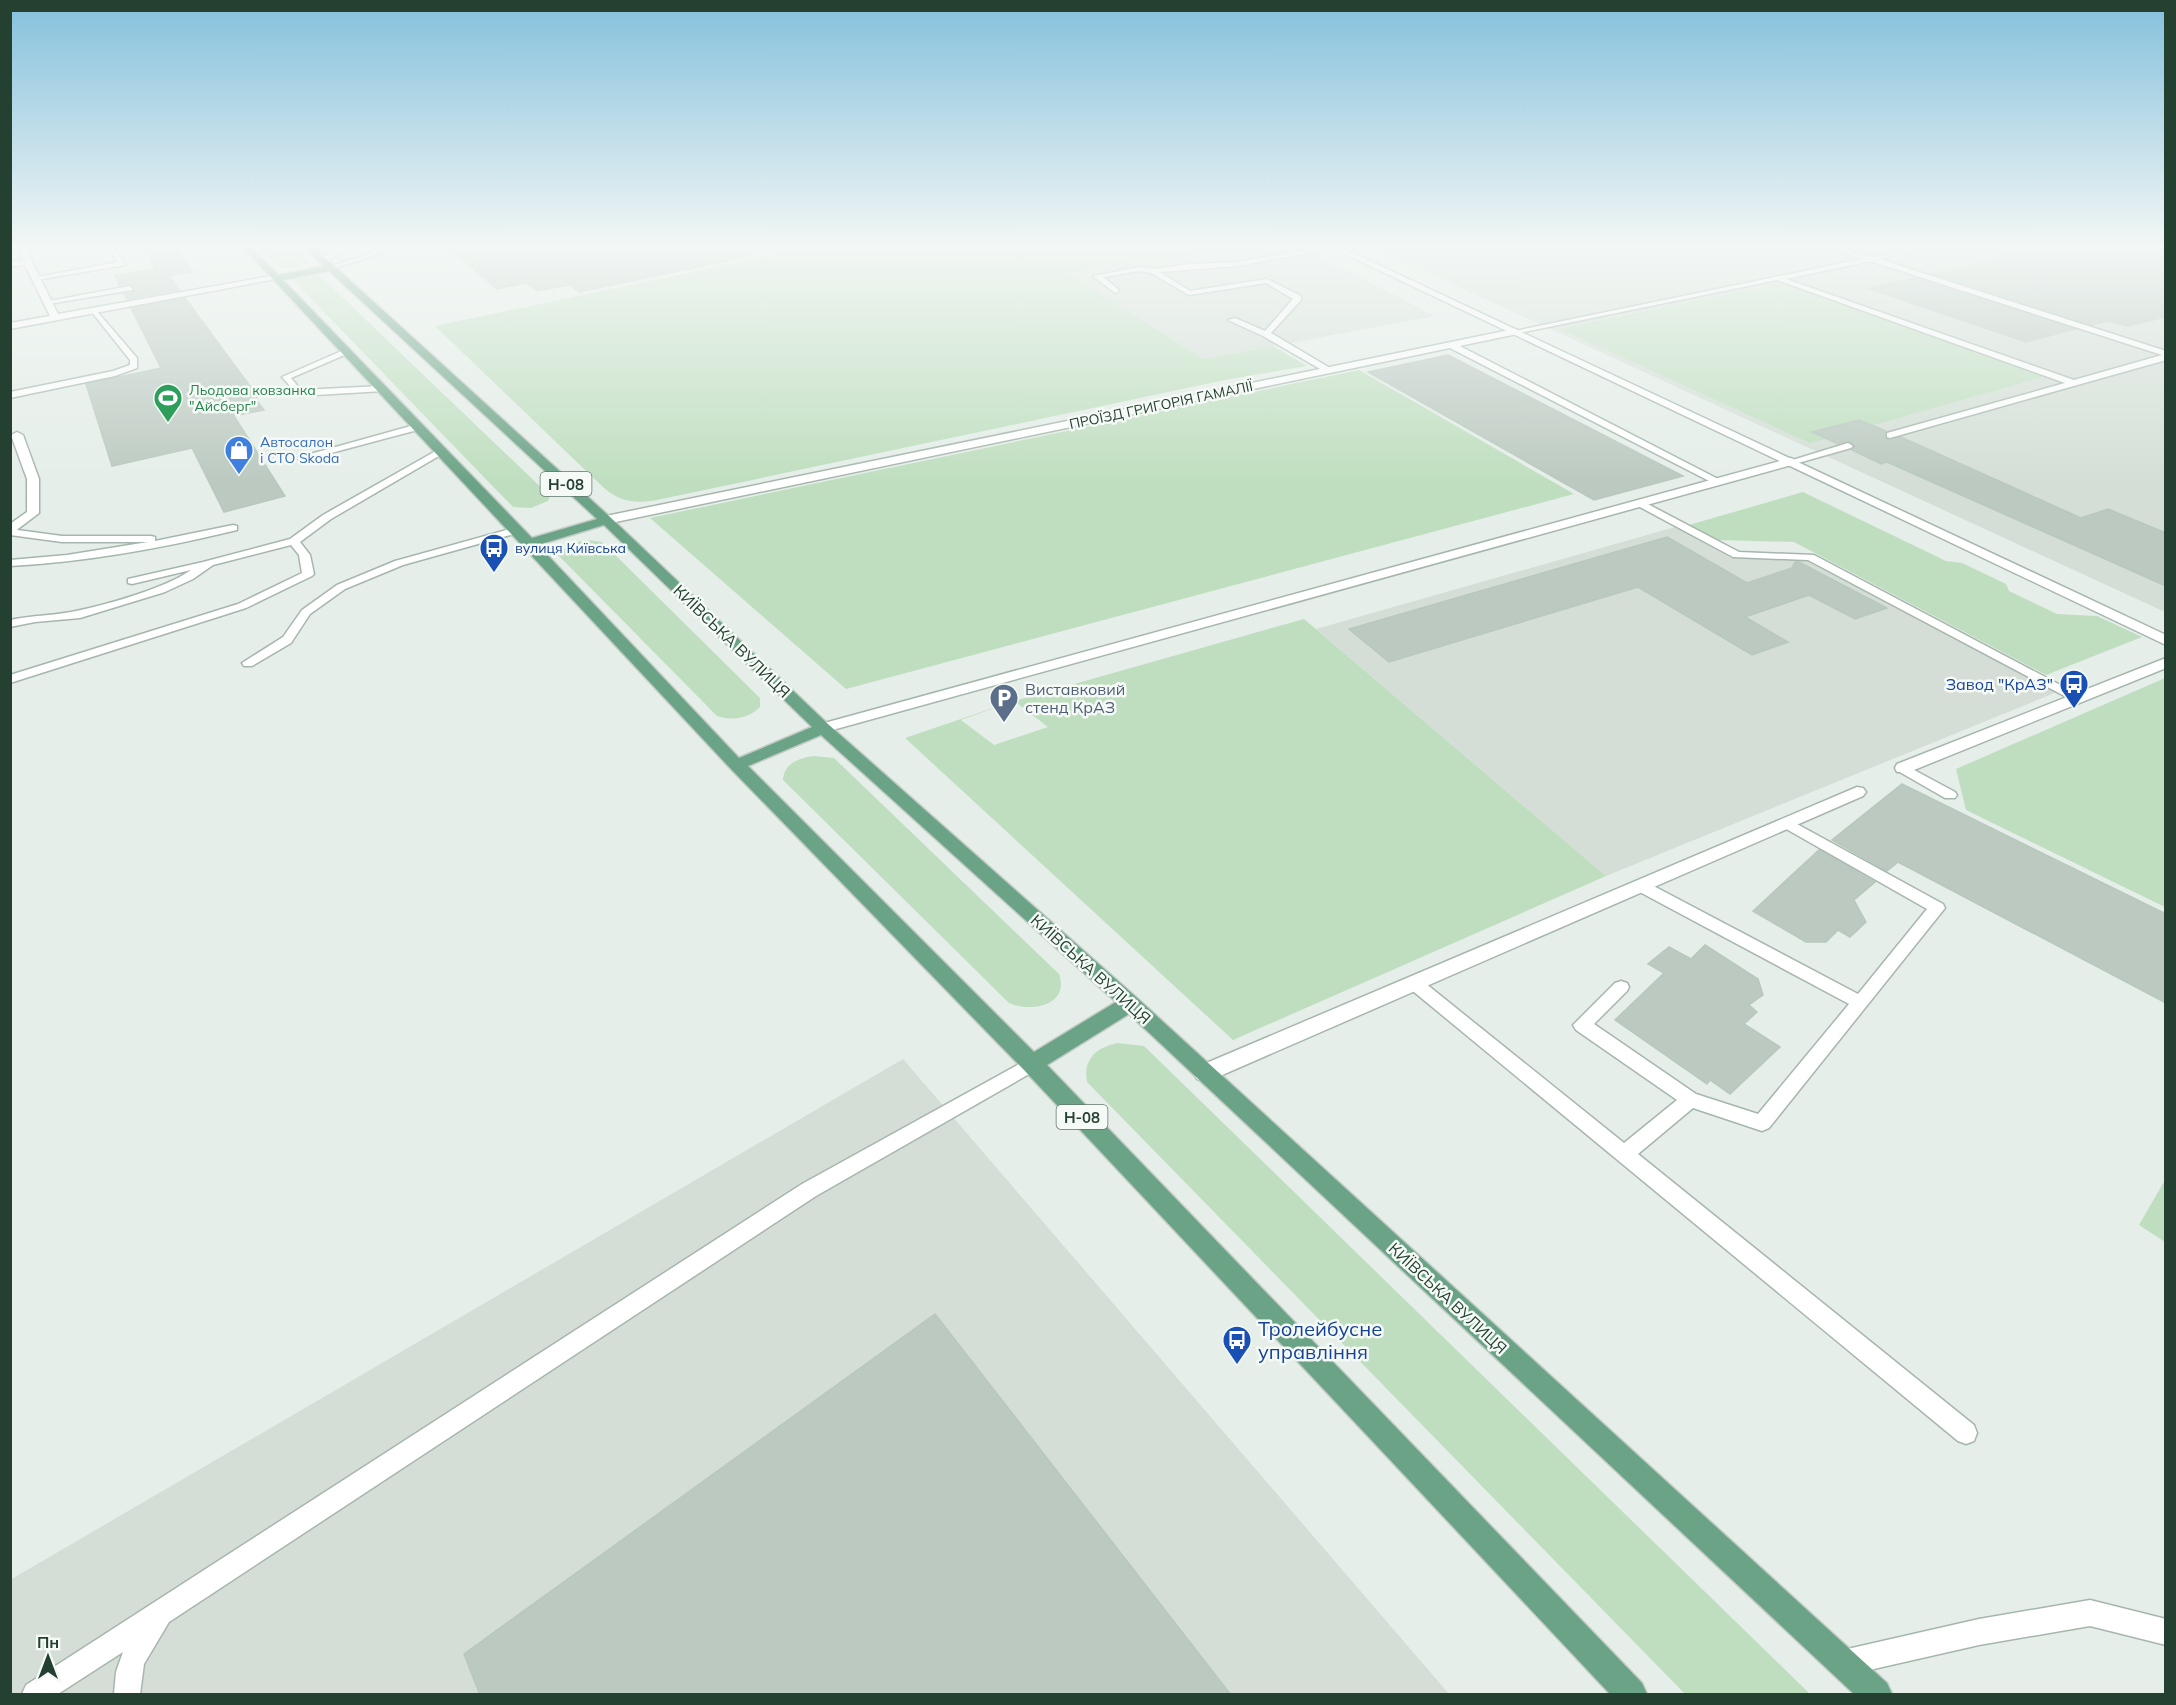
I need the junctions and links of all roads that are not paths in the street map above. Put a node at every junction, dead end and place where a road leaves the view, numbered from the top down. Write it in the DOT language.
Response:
graph roads {
  1 [pos="105,324"];
  2 [pos="320,324"];
  3 [pos="391,324"];
  4 [pos="1241,324"];
  5 [pos="1275,324"];
  6 [pos="1496,324"];
  7 [pos="1556,324"];
  8 [pos="1906,324"];
  9 [pos="2067,324"];
  10 [pos="1514,332"];
  11 [pos="1266,334"];
  12 [pos="1451,345"];
  13 [pos="346,351"];
  14 [pos="2166,356"];
  15 [pos="1327,370"];
  16 [pos="2073,383"];
  17 [pos="381,389"];
  18 [pos="10,395"];
  19 [pos="418,427"];
  20 [pos="14,435"];
  21 [pos="1890,435"];
  22 [pos="1848,446"];
  23 [pos="441,450"];
  24 [pos="301,458"];
  25 [pos="1791,462"];
  26 [pos="1719,482"];
  27 [pos="1642,504"];
  28 [pos="606,520"];
  29 [pos="233,528"];
  30 [pos="10,531"];
  31 [pos="204,534"];
  32 [pos="523,536"];
  33 [pos="294,541"];
  34 [pos="10,562"];
  35 [pos="209,563"];
  36 [pos="132,581"];
  37 [pos="10,624"];
  38 [pos="2166,641"];
  39 [pos="2166,662"];
  40 [pos="248,663"];
  41 [pos="10,679"];
  42 [pos="2077,697"];
  43 [pos="823,728"];
  44 [pos="737,765"];
  45 [pos="1904,768"];
  46 [pos="1857,792"];
  47 [pos="1950,795"];
  48 [pos="1786,824"];
  49 [pos="1641,885"];
  50 [pos="1414,983"];
  51 [pos="1621,987"];
  52 [pos="1130,1003"];
  53 [pos="1861,1003"];
  54 [pos="1032,1064"];
  55 [pos="1205,1073"];
  56 [pos="1690,1100"];
  57 [pos="1624,1155"];
  58 [pos="1966,1433"];
  59 [pos="160,1614"];
  60 [pos="2166,1632"];
  61 [pos="1842,1663"];
  62 [pos="35,1695"];
  63 [pos="127,1695"];
  64 [pos="1631,1695"];
  65 [pos="1876,1695"];
  1 -- 18 [label="lane"];
  2 -- 13 [label="main road, Н-08"];
  3 -- 28 [label="main road, КИЇВСЬКА ВУЛИЦЯ / Н-08"];
  4 -- 11 [label="lane"];
  5 -- 11 [label="lane"];
  6 -- 10 [label="street"];
  7 -- 10 [label="lane"];
  8 -- 16 [label="lane"];
  9 -- 14 [label="lane"];
  10 -- 12 [label="street, ПРОЇЗД ГРИГОРІЯ ГАМАЛІЇ"];
  10 -- 25 [label="street"];
  11 -- 15 [label="lane"];
  12 -- 15 [label="street, ПРОЇЗД ГРИГОРІЯ ГАМАЛІЇ"];
  12 -- 26 [label="lane"];
  13 -- 17 [label="main road, Н-08"];
  13 -- 17 [label="lane"];
  14 -- 16 [label="lane"];
  15 -- 28 [label="street, ПРОЇЗД ГРИГОРІЯ ГАМАЛІЇ"];
  16 -- 21 [label="lane"];
  17 -- 19 [label="main road, Н-08"];
  19 -- 23 [label="main road, Н-08"];
  19 -- 24 [label="lane"];
  20 -- 30 [label="street"];
  22 -- 25 [label="lane"];
  23 -- 32 [label="main road, Н-08"];
  23 -- 33 [label="lane"];
  25 -- 26 [label="street"];
  25 -- 38 [label="street"];
  26 -- 27 [label="street"];
  27 -- 42 [label="lane"];
  27 -- 43 [label="street"];
  28 -- 32 [label="main road"];
  28 -- 43 [label="main road, КИЇВСЬКА ВУЛИЦЯ / Н-08"];
  29 -- 31 [label="lane"];
  30 -- 31 [label="lane"];
  31 -- 34 [label="lane"];
  32 -- 40 [label="lane"];
  32 -- 44 [label="main road, Н-08"];
  33 -- 35 [label="lane"];
  33 -- 41 [label="lane"];
  35 -- 36 [label="lane"];
  35 -- 37 [label="lane"];
  39 -- 42 [label="street"];
  42 -- 45 [label="street"];
  43 -- 44 [label="main road"];
  43 -- 52 [label="main road, КИЇВСЬКА ВУЛИЦЯ / Н-08"];
  44 -- 54 [label="main road, Н-08"];
  45 -- 47 [label="lane"];
  46 -- 48 [label="street"];
  48 -- 49 [label="street"];
  48 -- 53 [label="lane"];
  49 -- 50 [label="street"];
  49 -- 53 [label="lane"];
  50 -- 55 [label="street"];
  50 -- 57 [label="lane"];
  51 -- 56 [label="lane"];
  52 -- 54 [label="main road"];
  52 -- 55 [label="main road, КИЇВСЬКА ВУЛИЦЯ / Н-08"];
  53 -- 56 [label="lane"];
  54 -- 59 [label="lane"];
  54 -- 64 [label="main road, Н-08"];
  55 -- 61 [label="main road, КИЇВСЬКА ВУЛИЦЯ / Н-08"];
  56 -- 57 [label="lane"];
  57 -- 58 [label="lane"];
  59 -- 62 [label="lane"];
  59 -- 63 [label="lane"];
  60 -- 61 [label="lane"];
  61 -- 65 [label="main road, КИЇВСЬКА ВУЛИЦЯ / Н-08"];
}
